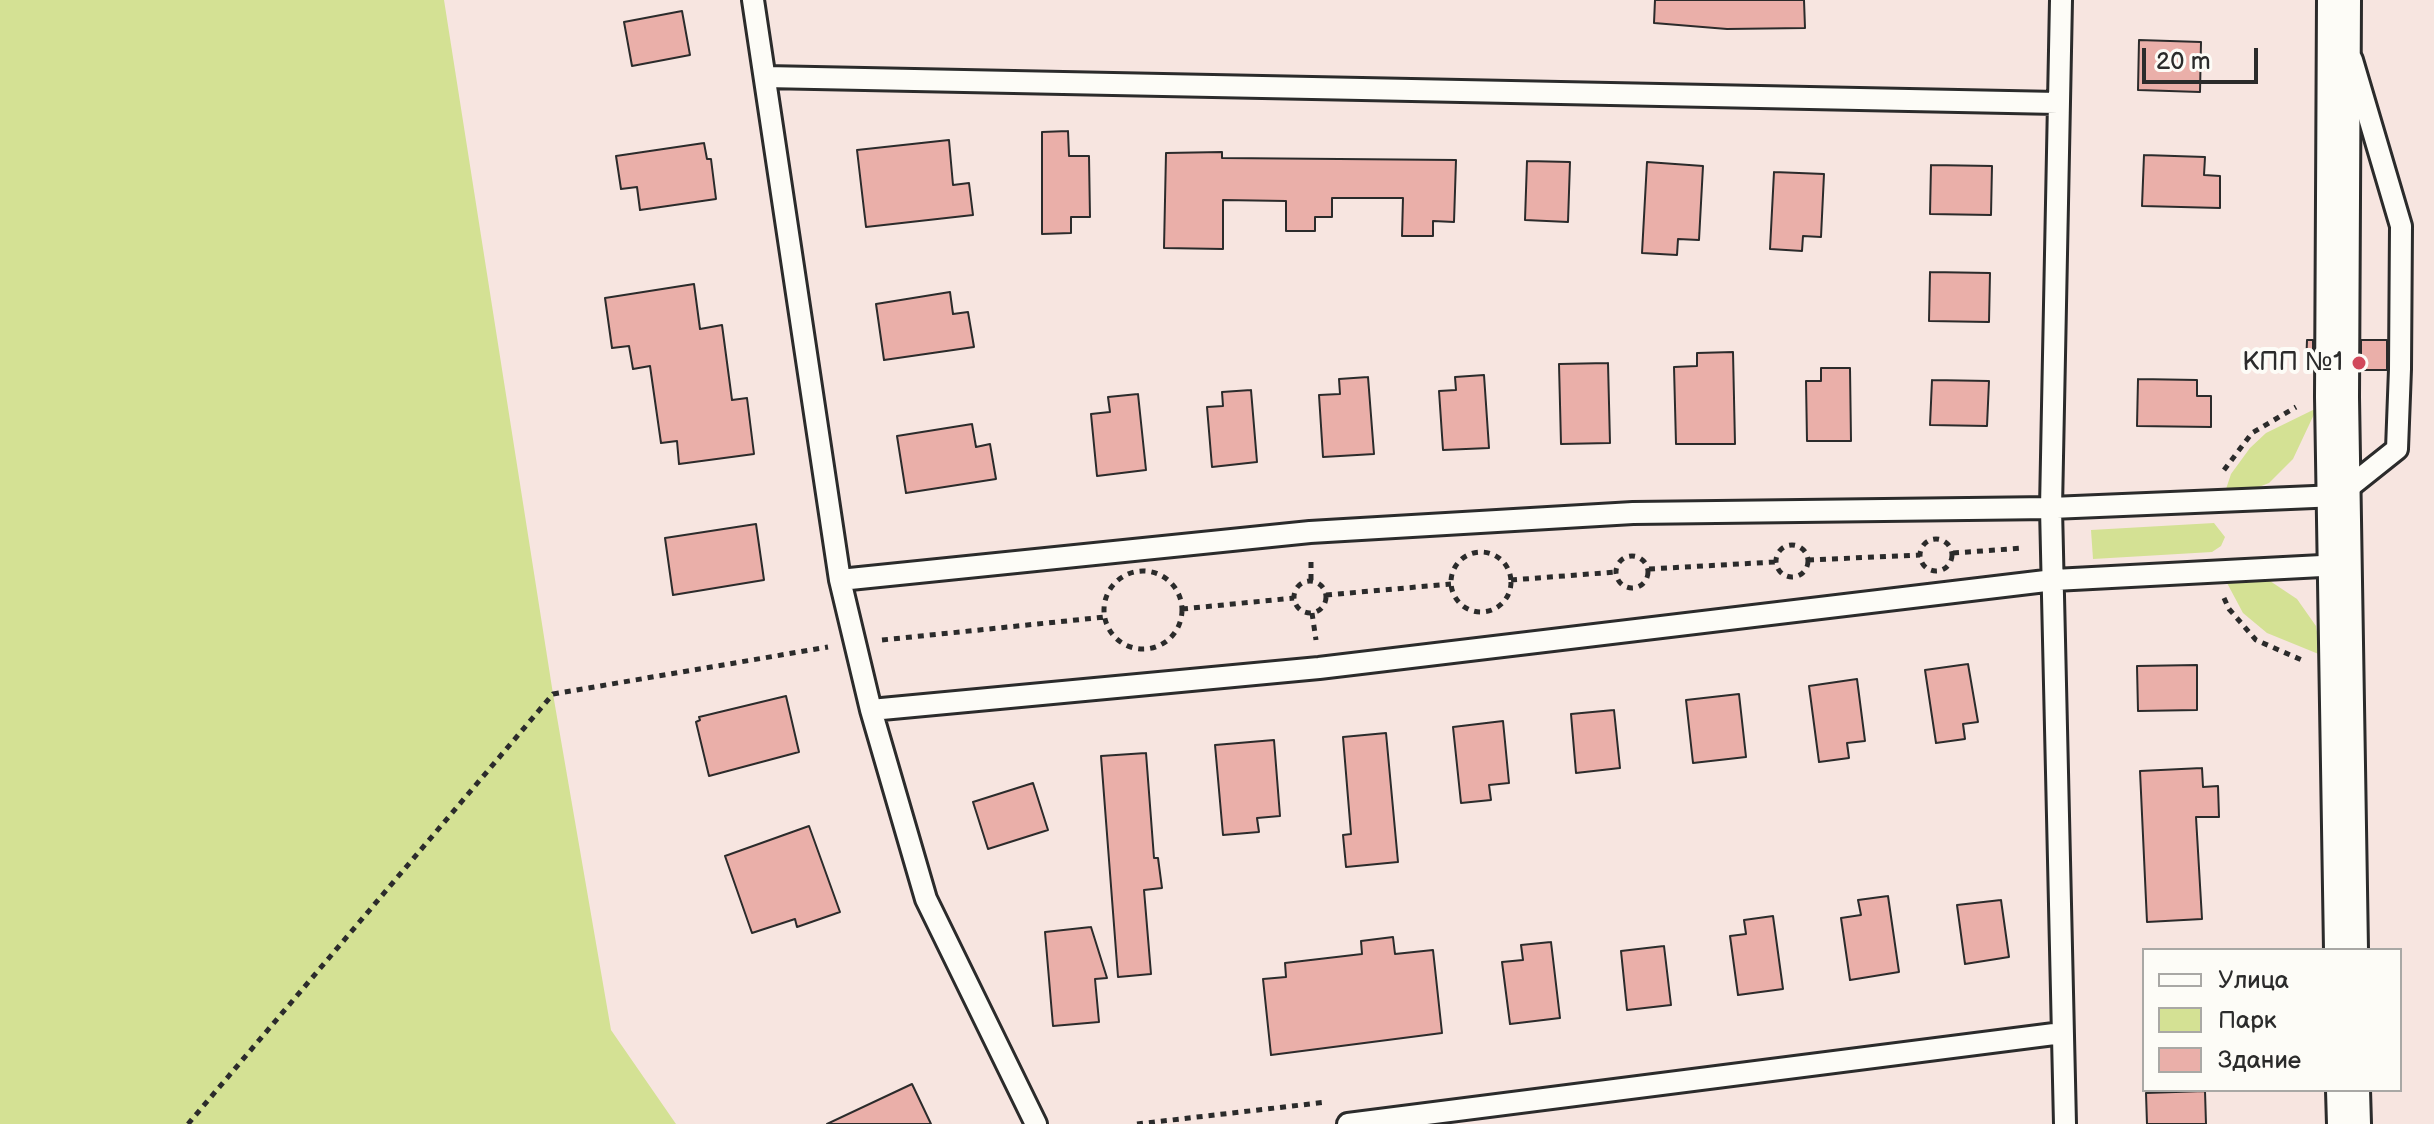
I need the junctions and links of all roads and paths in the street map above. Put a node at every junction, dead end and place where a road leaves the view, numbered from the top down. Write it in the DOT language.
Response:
graph roads {
  1 [pos="753,0"];
  2 [pos="2061,0"];
  3 [pos="2339,7"];
  4 [pos="765,77"];
  5 [pos="2058,103"];
  6 [pos="2337,397"];
  7 [pos="2338,496"];
  8 [pos="2214,501"];
  9 [pos="2051,508"];
  10 [pos="2052,546"];
  11 [pos="1953,553"];
  12 [pos="1920,555"];
  13 [pos="1808,560"];
  14 [pos="1775,562"];
  15 [pos="2341,565"];
  16 [pos="1649,569"];
  17 [pos="2213,571"];
  18 [pos="1616,572"];
  19 [pos="840,580"];
  20 [pos="1511,580"];
  21 [pos="2054,580"];
  22 [pos="1451,584"];
  23 [pos="1326,595"];
  24 [pos="1294,598"];
  25 [pos="1182,606"];
  26 [pos="1105,617"];
  27 [pos="855,643"];
  28 [pos="2342,667"];
  29 [pos="871,710"];
  30 [pos="2346,948"];
  31 [pos="2062,1033"];
  32 [pos="2348,1092"];
  33 [pos="188,1124"];
  34 [pos="1036,1124"];
  35 [pos="1348,1124"];
  36 [pos="2065,1124"];
  37 [pos="2349,1124"];
  1 -- 4 [label="lane"];
  2 -- 5 [label="lane"];
  3 -- 6 [label="street"];
  3 -- 7 [label="lane"];
  4 -- 5 [label="lane"];
  4 -- 19 [label="lane"];
  5 -- 9 [label="lane"];
  6 -- 7 [label="street"];
  6 -- 8 [label="path"];
  7 -- 8 [label="lane"];
  7 -- 15 [label="street"];
  8 -- 9 [label="lane"];
  9 -- 10 [label="lane"];
  9 -- 19 [label="lane"];
  10 -- 11 [label="path"];
  10 -- 21 [label="lane"];
  11 -- 12 [label="path"];
  11 -- 12 [label="path"];
  12 -- 13 [label="path"];
  13 -- 14 [label="path"];
  13 -- 14 [label="path"];
  14 -- 16 [label="path"];
  15 -- 17 [label="lane"];
  15 -- 28 [label="street"];
  16 -- 18 [label="path"];
  16 -- 18 [label="path"];
  17 -- 21 [label="lane"];
  17 -- 28 [label="path"];
  18 -- 20 [label="path"];
  19 -- 27 [label="lane"];
  20 -- 22 [label="path"];
  20 -- 22 [label="path"];
  21 -- 29 [label="lane"];
  21 -- 31 [label="lane"];
  22 -- 23 [label="path"];
  23 -- 24 [label="path"];
  23 -- 24 [label="path"];
  24 -- 25 [label="path"];
  25 -- 26 [label="path"];
  25 -- 26 [label="path"];
  26 -- 27 [label="path"];
  27 -- 29 [label="lane"];
  27 -- 33 [label="path"];
  28 -- 30 [label="street"];
  29 -- 34 [label="lane"];
  31 -- 35 [label="lane"];
  31 -- 36 [label="lane"];
  32 -- 37 [label="street"];
}
